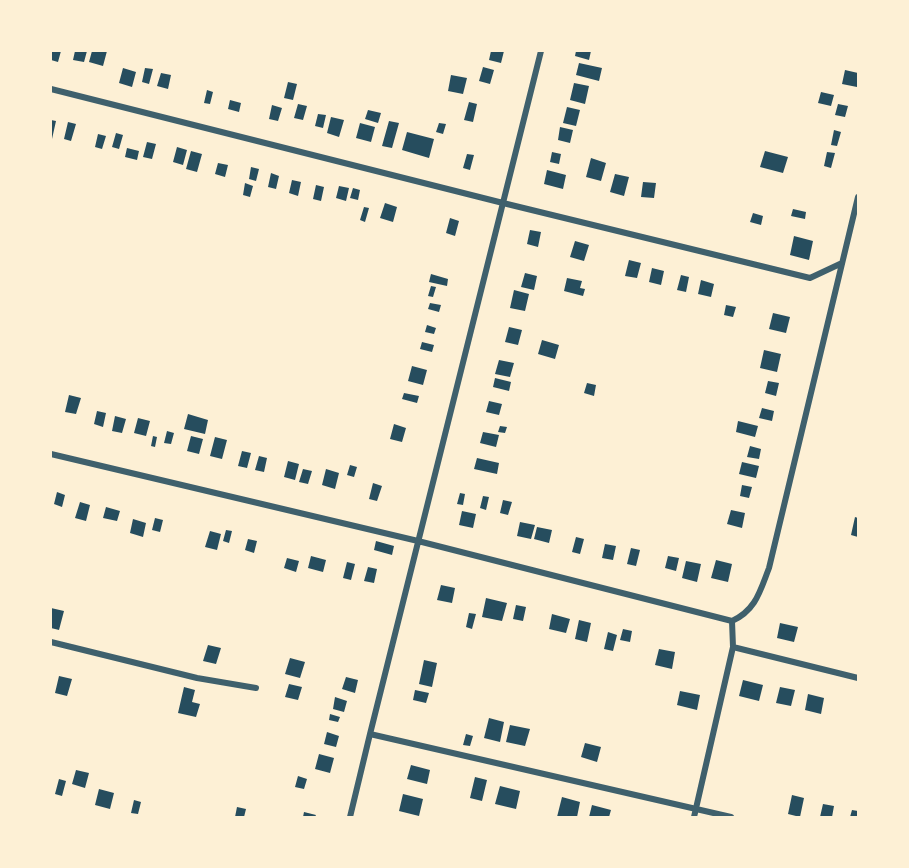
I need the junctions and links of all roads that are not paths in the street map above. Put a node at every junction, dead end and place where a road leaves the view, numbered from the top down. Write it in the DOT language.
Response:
graph roads {
  1 [pos="541,51"];
  2 [pos="51,89"];
  3 [pos="858,197"];
  4 [pos="503,203"];
  5 [pos="842,263"];
  6 [pos="51,454"];
  7 [pos="418,541"];
  8 [pos="732,621"];
  9 [pos="51,642"];
  10 [pos="733,647"];
  11 [pos="858,678"];
  12 [pos="256,688"];
  13 [pos="369,734"];
  14 [pos="696,808"];
  15 [pos="350,817"];
  16 [pos="694,817"];
  17 [pos="731,817"];
  1 -- 4 [label="street"];
  2 -- 4 [label="street"];
  3 -- 5 [label="street"];
  4 -- 5 [label="street"];
  4 -- 7 [label="street"];
  5 -- 8 [label="street"];
  6 -- 7 [label="street"];
  7 -- 8 [label="street"];
  7 -- 13 [label="street"];
  8 -- 10 [label="street"];
  9 -- 12 [label="street"];
  10 -- 11 [label="street"];
  10 -- 14 [label="street"];
  13 -- 14 [label="street"];
  13 -- 15 [label="street"];
  14 -- 16 [label="street"];
  14 -- 17 [label="street"];
}
